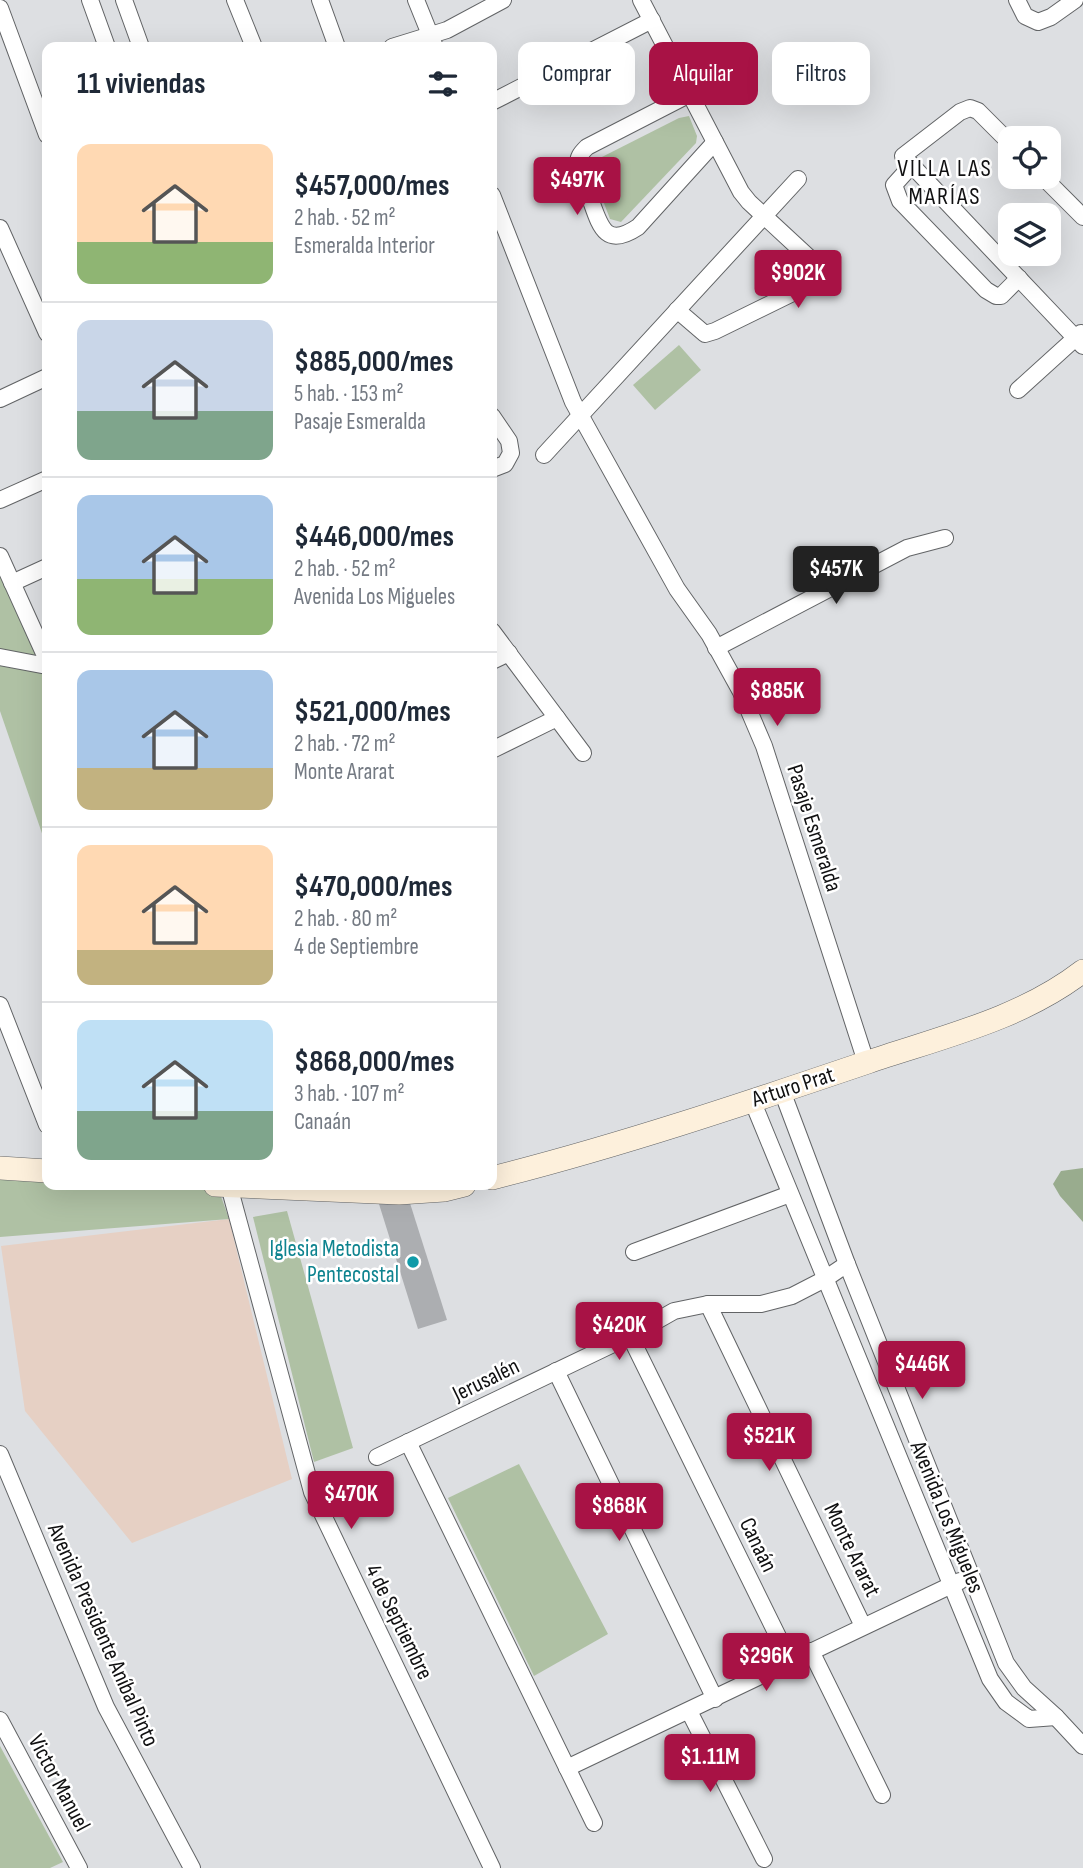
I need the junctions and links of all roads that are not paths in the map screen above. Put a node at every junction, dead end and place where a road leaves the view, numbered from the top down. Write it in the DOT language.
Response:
graph roads {
  1 [pos="90,0"];
  2 [pos="124,0"];
  3 [pos="235,0"];
  4 [pos="320,0"];
  5 [pos="416,0"];
  6 [pos="503,0"];
  7 [pos="641,0"];
  8 [pos="1017,0"];
  9 [pos="1075,0"];
  10 [pos="0,8"];
  11 [pos="652,20"];
  12 [pos="105,42"];
  13 [pos="139,42"];
  14 [pos="252,42"];
  15 [pos="335,42"];
  16 [pos="433,42"];
  17 [pos="663,42"];
  18 [pos="497,99"];
  19 [pos="669,105"];
  20 [pos="696,105"];
  21 [pos="42,121"];
  22 [pos="998,131"];
  23 [pos="715,142"];
  24 [pos="908,160"];
  25 [pos="798,179"];
  26 [pos="1055,189"];
  27 [pos="497,208"];
  28 [pos="765,215"];
  29 [pos="1083,217"];
  30 [pos="0,228"];
  31 [pos="1019,278"];
  32 [pos="677,310"];
  33 [pos="42,322"];
  34 [pos="1081,338"];
  35 [pos="42,379"];
  36 [pos="1018,390"];
  37 [pos="0,399"];
  38 [pos="582,414"];
  39 [pos="497,423"];
  40 [pos="544,455"];
  41 [pos="497,467"];
  42 [pos="42,481"];
  43 [pos="0,500"];
  44 [pos="945,538"];
  45 [pos="0,556"];
  46 [pos="42,569"];
  47 [pos="12,583"];
  48 [pos="497,637"];
  49 [pos="716,648"];
  50 [pos="42,649"];
  51 [pos="509,653"];
  52 [pos="0,657"];
  53 [pos="497,659"];
  54 [pos="42,665"];
  55 [pos="557,718"];
  56 [pos="497,748"];
  57 [pos="583,753"];
  58 [pos="1083,971"];
  59 [pos="0,1005"];
  60 [pos="866,1062"];
  61 [pos="782,1091"];
  62 [pos="42,1100"];
  63 [pos="752,1100"];
  64 [pos="0,1168"];
  65 [pos="42,1171"];
  66 [pos="497,1177"];
  67 [pos="223,1190"];
  68 [pos="348,1190"];
  69 [pos="416,1190"];
  70 [pos="790,1194"];
  71 [pos="634,1252"];
  72 [pos="847,1264"];
  73 [pos="825,1279"];
  74 [pos="708,1304"];
  75 [pos="630,1336"];
  76 [pos="556,1371"];
  77 [pos="408,1442"];
  78 [pos="0,1454"];
  79 [pos="377,1457"];
  80 [pos="971,1576"];
  81 [pos="950,1586"];
  82 [pos="863,1626"];
  83 [pos="811,1651"];
  84 [pos="790,1661"];
  85 [pos="715,1699"];
  86 [pos="689,1711"];
  87 [pos="1056,1717"];
  88 [pos="0,1720"];
  89 [pos="1083,1746"];
  90 [pos="567,1768"];
  91 [pos="883,1795"];
  92 [pos="594,1823"];
  93 [pos="764,1859"];
  94 [pos="77,1867"];
  95 [pos="192,1868"];
  96 [pos="492,1868"];
  1 -- 12 [label="street"];
  2 -- 13 [label="street"];
  3 -- 14 [label="street"];
  4 -- 15 [label="street"];
  5 -- 16 [label="street"];
  6 -- 16 [label="street"];
  7 -- 11 [label="street"];
  8 -- 9 [label="street"];
  10 -- 21 [label="street"];
  11 -- 17 [label="street"];
  11 -- 18 [label="street"];
  19 -- 23 [label="street"];
  20 -- 23 [label="street"];
  22 -- 24 [label="street"];
  23 -- 28 [label="street"];
  24 -- 31 [label="street"];
  24 -- 31 [label="street"];
  25 -- 28 [label="street"];
  26 -- 29 [label="street"];
  27 -- 38 [label="street, Pasaje Esmeralda"];
  28 -- 32 [label="street"];
  28 -- 32 [label="street"];
  30 -- 33 [label="street"];
  31 -- 34 [label="street"];
  32 -- 38 [label="street"];
  34 -- 36 [label="street"];
  35 -- 37 [label="street"];
  38 -- 40 [label="street"];
  38 -- 49 [label="street, Pasaje Esmeralda"];
  39 -- 41 [label="street"];
  42 -- 43 [label="street"];
  44 -- 49 [label="street"];
  45 -- 47 [label="street"];
  46 -- 47 [label="street"];
  47 -- 50 [label="street"];
  48 -- 51 [label="street"];
  49 -- 60 [label="street, Pasaje Esmeralda"];
  51 -- 53 [label="street"];
  51 -- 55 [label="street"];
  52 -- 54 [label="street"];
  55 -- 56 [label="street"];
  55 -- 57 [label="street"];
  58 -- 60 [label="main road, Arturo Prat"];
  59 -- 62 [label="street"];
  60 -- 61 [label="main road, Arturo Prat"];
  61 -- 63 [label="main road, Arturo Prat"];
  61 -- 72 [label="street, Avenida Los Migueles"];
  63 -- 66 [label="main road, Arturo Prat"];
  63 -- 70 [label="street, Avenida Los Migueles"];
  64 -- 65 [label="main road"];
  67 -- 96 [label="street, 4 de Septiembre"];
  68 -- 69 [label="main road"];
  70 -- 71 [label="street"];
  70 -- 73 [label="street, Avenida Los Migueles"];
  72 -- 73 [label="street, Jerusalén"];
  72 -- 80 [label="street, Avenida Los Migueles"];
  73 -- 74 [label="street, Jerusalén"];
  73 -- 81 [label="street, Avenida Los Migueles"];
  74 -- 75 [label="street, Jerusalén"];
  74 -- 82 [label="street, Monte Ararat"];
  75 -- 76 [label="street, Jerusalén"];
  75 -- 84 [label="street, Canaán"];
  76 -- 77 [label="street, Jerusalén"];
  76 -- 85 [label="street"];
  77 -- 79 [label="street, Jerusalén"];
  77 -- 90 [label="street"];
  78 -- 95 [label="street, Avenida Presidente Aníbal Pinto"];
  80 -- 81 [label="street"];
  80 -- 87 [label="street, Avenida Los Migueles"];
  81 -- 82 [label="street"];
  81 -- 87 [label="street, Avenida Los Migueles"];
  82 -- 83 [label="street"];
  83 -- 84 [label="street"];
  83 -- 91 [label="street"];
  84 -- 85 [label="street"];
  85 -- 86 [label="street"];
  86 -- 90 [label="street"];
  86 -- 93 [label="street"];
  87 -- 89 [label="street, Avenida Los Migueles"];
  88 -- 94 [label="street, Victor Manuel"];
  90 -- 92 [label="street"];
}
